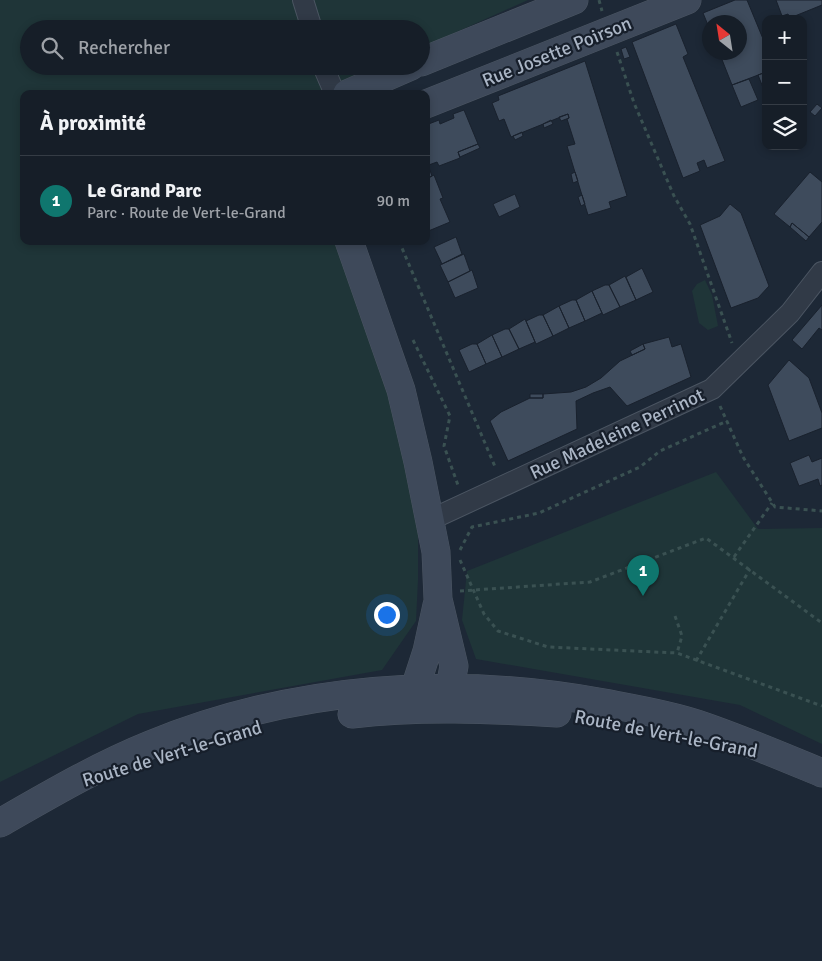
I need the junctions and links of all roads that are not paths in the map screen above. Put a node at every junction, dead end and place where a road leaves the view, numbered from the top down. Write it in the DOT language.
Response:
graph roads {
  1 [pos="303,0"];
  2 [pos="574,0"];
  3 [pos="687,0"];
  4 [pos="309,20"];
  5 [pos="430,58"];
  6 [pos="327,75"];
  7 [pos="390,75"];
  8 [pos="334,90"];
  9 [pos="356,90"];
  10 [pos="430,102"];
  11 [pos="350,245"];
  12 [pos="822,272"];
  13 [pos="430,520"];
  14 [pos="438,596"];
  15 [pos="450,687"];
  16 [pos="419,698"];
  17 [pos="788,759"];
  18 [pos="822,773"];
  19 [pos="69,785"];
  20 [pos="0,822"];
  1 -- 4 [label="street"];
  2 -- 5 [label="main road"];
  3 -- 10 [label="main road, Rue Josette Poirson"];
  6 -- 8 [label="street"];
  7 -- 9 [label="main road"];
  11 -- 13 [label="main road"];
  12 -- 13 [label="street, Rue Madeleine Perrinot"];
  13 -- 14 [label="main road"];
  14 -- 15 [label="main road"];
  14 -- 16 [label="main road"];
  15 -- 16 [label="main road, Route de Vert-le-Grand"];
  15 -- 17 [label="main road, Route de Vert-le-Grand"];
  16 -- 17 [label="main road, Route de Vert-le-Grand"];
  16 -- 19 [label="main road, Route de Vert-le-Grand"];
  16 -- 19 [label="main road, Route de Vert-le-Grand"];
  17 -- 18 [label="main road, Route de Vert-le-Grand"];
  19 -- 20 [label="main road, Route de Vert-le-Grand"];
}
